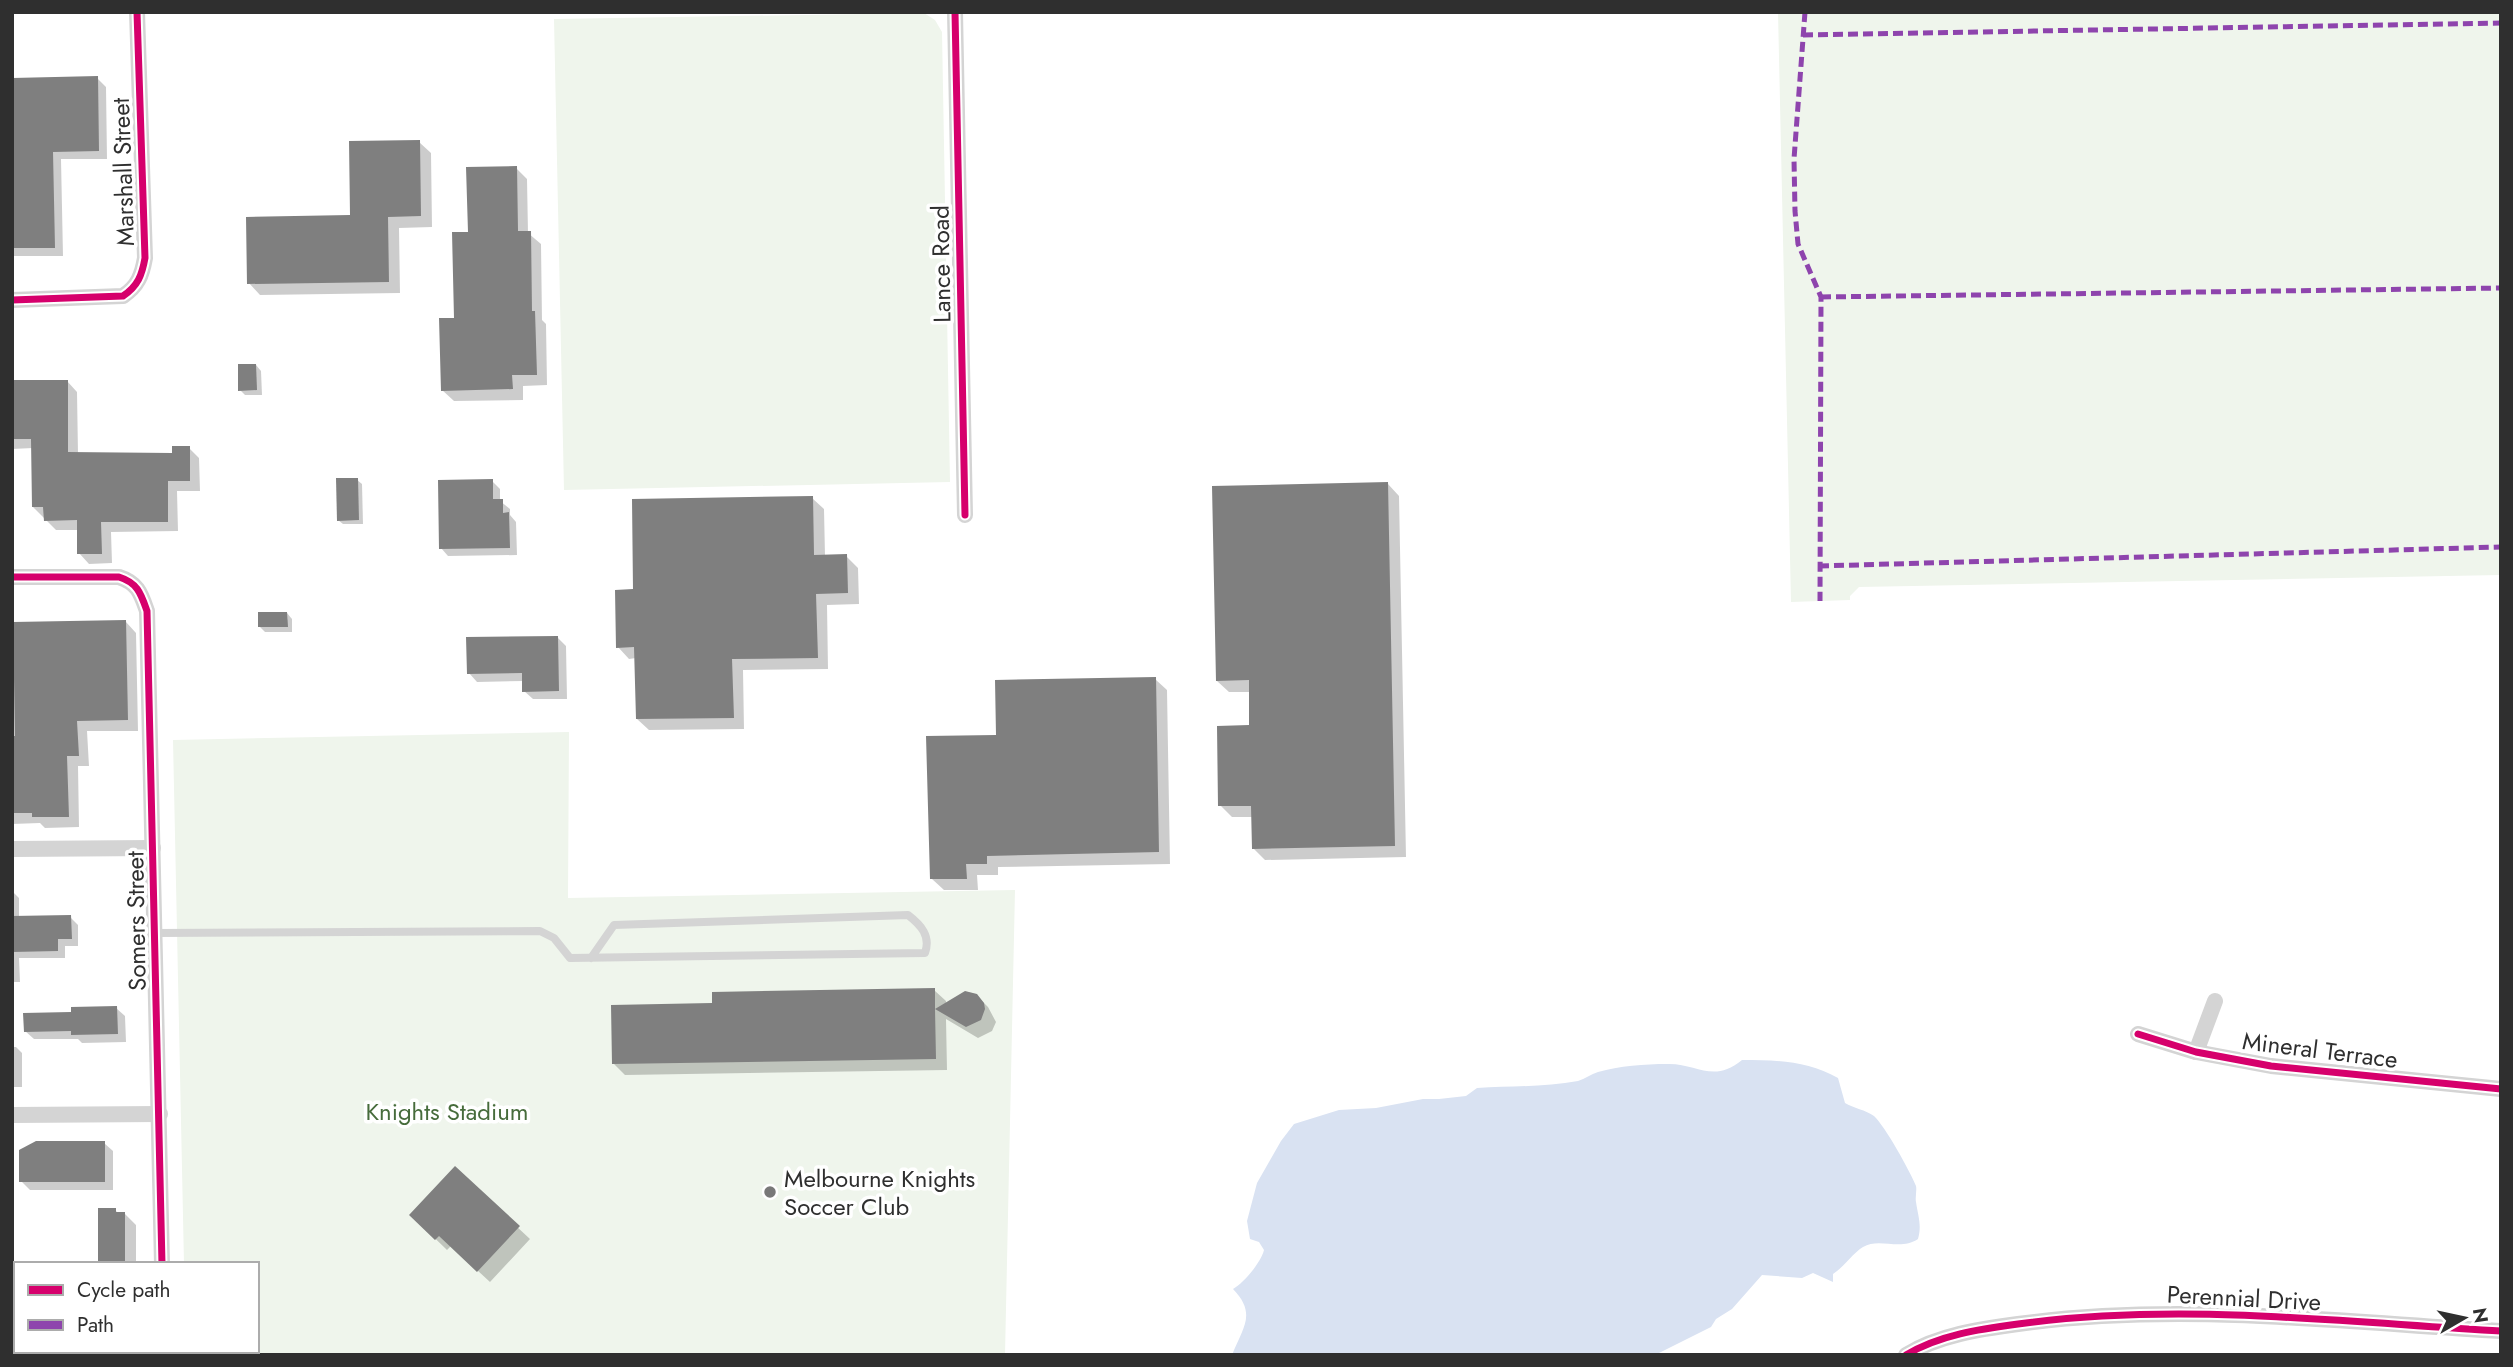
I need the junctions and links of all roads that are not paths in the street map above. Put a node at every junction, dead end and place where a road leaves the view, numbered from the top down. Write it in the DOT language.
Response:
graph roads {
  1 [pos="137,12"];
  2 [pos="955,12"];
  3 [pos="12,300"];
  4 [pos="965,515"];
  5 [pos="12,577"];
  6 [pos="153,848"];
  7 [pos="12,849"];
  8 [pos="155,933"];
  9 [pos="592,958"];
  10 [pos="2215,1001"];
  11 [pos="2138,1034"];
  12 [pos="2196,1052"];
  13 [pos="2501,1089"];
  14 [pos="160,1114"];
  15 [pos="12,1115"];
  16 [pos="162,1262"];
  17 [pos="2501,1331"];
  18 [pos="1906,1355"];
  1 -- 3 [label="street, Marshall Street"];
  2 -- 4 [label="street, Lance Road"];
  5 -- 6 [label="street, Somers Street"];
  6 -- 7 [label="street"];
  6 -- 8 [label="street, Somers Street"];
  8 -- 9 [label="lane"];
  8 -- 14 [label="street, Somers Street"];
  9 -- 9 [label="lane"];
  10 -- 12 [label="street"];
  11 -- 12 [label="street, Mineral Terrace"];
  12 -- 13 [label="street, Mineral Terrace"];
  14 -- 15 [label="street"];
  14 -- 16 [label="street, Somers Street"];
  17 -- 18 [label="street, Perennial Drive"];
}
